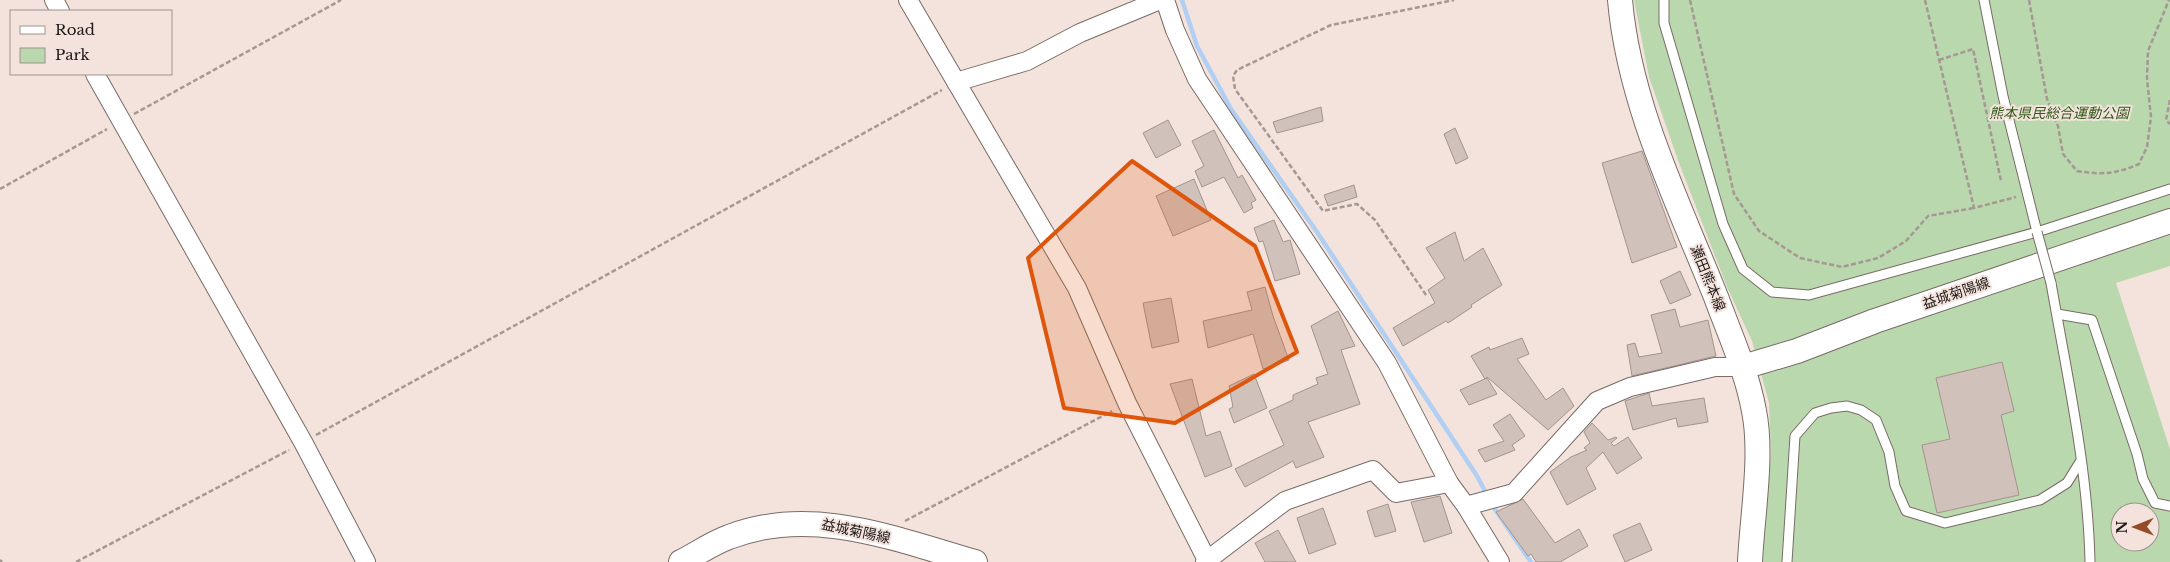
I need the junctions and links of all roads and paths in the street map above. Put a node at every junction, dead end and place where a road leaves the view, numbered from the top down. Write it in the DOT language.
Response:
graph roads {
  1 [pos="342,0"];
  2 [pos="908,0"];
  3 [pos="1160,0"];
  4 [pos="1166,0"];
  5 [pos="1454,0"];
  6 [pos="1620,0"];
  7 [pos="1664,0"];
  8 [pos="1690,0"];
  9 [pos="1925,0"];
  10 [pos="1984,0"];
  11 [pos="2029,0"];
  12 [pos="2168,0"];
  13 [pos="1939,60"];
  14 [pos="95,75"];
  15 [pos="956,82"];
  16 [pos="2170,100"];
  17 [pos="121,121"];
  18 [pos="2170,124"];
  19 [pos="2001,181"];
  20 [pos="0,190"];
  21 [pos="2170,190"];
  22 [pos="2028,194"];
  23 [pos="1974,208"];
  24 [pos="2170,221"];
  25 [pos="2037,232"];
  26 [pos="1426,295"];
  27 [pos="2056,314"];
  28 [pos="1743,367"];
  29 [pos="1127,403"];
  30 [pos="303,442"];
  31 [pos="2080,462"];
  32 [pos="1449,483"];
  33 [pos="1466,506"];
  34 [pos="2170,506"];
  35 [pos="905,521"];
  36 [pos="1206,561"];
  37 [pos="76,562"];
  38 [pos="366,562"];
  39 [pos="681,562"];
  40 [pos="975,562"];
  41 [pos="1500,562"];
  42 [pos="1750,562"];
  43 [pos="1787,562"];
  44 [pos="2090,562"];
  1 -- 17 [label="path"];
  2 -- 15 [label="street"];
  3 -- 15 [label="street"];
  4 -- 32 [label="street"];
  5 -- 26 [label="path"];
  6 -- 28 [label="main road, 瀬田熊本線"];
  7 -- 25 [label="lane"];
  8 -- 23 [label="path"];
  9 -- 13 [label="path"];
  10 -- 22 [label="lane"];
  11 -- 12 [label="path"];
  13 -- 19 [label="path"];
  13 -- 23 [label="path"];
  14 -- 17 [label="street"];
  15 -- 29 [label="street"];
  15 -- 30 [label="path"];
  16 -- 18 [label="path"];
  17 -- 20 [label="path"];
  17 -- 30 [label="street"];
  21 -- 25 [label="lane"];
  22 -- 23 [label="path"];
  22 -- 25 [label="lane"];
  24 -- 28 [label="main road, 益城菊陽線"];
  25 -- 27 [label="lane, bridge"];
  27 -- 31 [label="lane"];
  27 -- 34 [label="lane"];
  28 -- 33 [label="street"];
  28 -- 42 [label="main road, 瀬田熊本線"];
  29 -- 35 [label="path"];
  29 -- 36 [label="street"];
  30 -- 37 [label="path"];
  30 -- 38 [label="street"];
  31 -- 43 [label="lane"];
  31 -- 44 [label="lane"];
  32 -- 33 [label="street"];
  32 -- 36 [label="street"];
  33 -- 41 [label="street"];
  39 -- 40 [label="main road, 益城菊陽線"];
}
